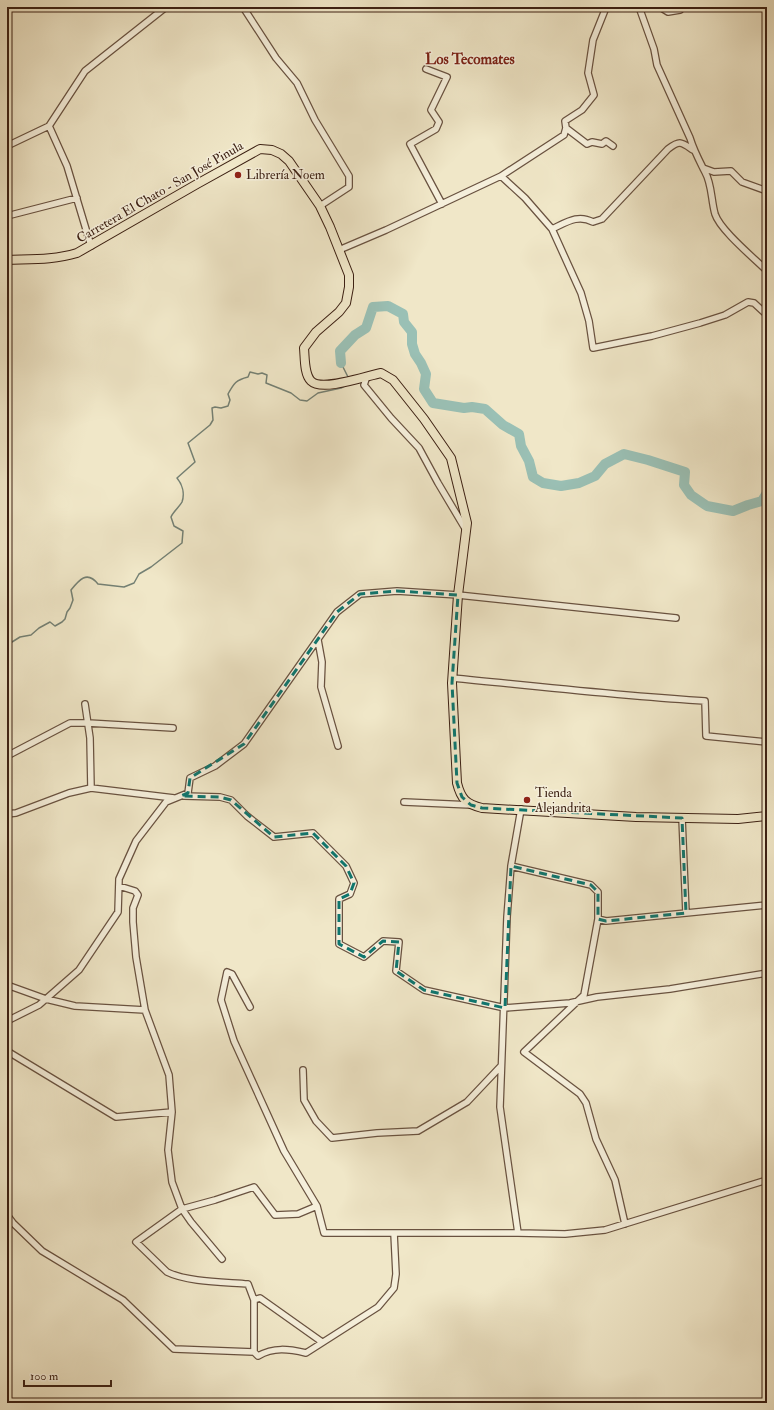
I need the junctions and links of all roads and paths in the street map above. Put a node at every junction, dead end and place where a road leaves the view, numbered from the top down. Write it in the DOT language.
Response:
graph roads {
  1 [pos="166,7"];
  2 [pos="243,7"];
  3 [pos="604,7"];
  4 [pos="639,7"];
  5 [pos="660,7"];
  6 [pos="680,10"];
  7 [pos="426,69"];
  8 [pos="49,126"];
  9 [pos="566,128"];
  10 [pos="7,146"];
  11 [pos="613,146"];
  12 [pos="693,150"];
  13 [pos="702,168"];
  14 [pos="501,176"];
  15 [pos="767,191"];
  16 [pos="77,198"];
  17 [pos="442,204"];
  18 [pos="320,206"];
  19 [pos="7,216"];
  20 [pos="552,229"];
  21 [pos="92,246"];
  22 [pos="339,250"];
  23 [pos="7,260"];
  24 [pos="767,271"];
  25 [pos="767,316"];
  26 [pos="363,377"];
  27 [pos="466,531"];
  28 [pos="458,595"];
  29 [pos="676,618"];
  30 [pos="318,640"];
  31 [pos="452,678"];
  32 [pos="85,704"];
  33 [pos="88,722"];
  34 [pos="172,728"];
  35 [pos="767,742"];
  36 [pos="338,746"];
  37 [pos="7,756"];
  38 [pos="90,788"];
  39 [pos="178,797"];
  40 [pos="404,802"];
  41 [pos="471,805"];
  42 [pos="521,809"];
  43 [pos="7,814"];
  44 [pos="767,816"];
  45 [pos="682,818"];
  46 [pos="511,866"];
  47 [pos="119,886"];
  48 [pos="767,904"];
  49 [pos="686,913"];
  50 [pos="598,919"];
  51 [pos="767,973"];
  52 [pos="7,985"];
  53 [pos="46,999"];
  54 [pos="578,1002"];
  55 [pos="250,1007"];
  56 [pos="505,1008"];
  57 [pos="145,1010"];
  58 [pos="7,1021"];
  59 [pos="7,1050"];
  60 [pos="501,1066"];
  61 [pos="303,1070"];
  62 [pos="172,1112"];
  63 [pos="767,1180"];
  64 [pos="317,1206"];
  65 [pos="182,1209"];
  66 [pos="7,1215"];
  67 [pos="625,1224"];
  68 [pos="394,1233"];
  69 [pos="518,1233"];
  70 [pos="222,1259"];
  71 [pos="254,1300"];
  72 [pos="322,1342"];
  73 [pos="254,1352"];
  1 -- 8 [label="street"];
  2 -- 18 [label="street"];
  3 -- 9 [label="street"];
  4 -- 12 [label="street"];
  5 -- 6 [label="street"];
  7 -- 17 [label="street"];
  8 -- 10 [label="street"];
  8 -- 16 [label="street"];
  9 -- 11 [label="street"];
  9 -- 14 [label="street"];
  12 -- 13 [label="street"];
  12 -- 20 [label="street"];
  13 -- 15 [label="street"];
  13 -- 24 [label="street"];
  14 -- 17 [label="street"];
  14 -- 20 [label="street"];
  16 -- 19 [label="street"];
  16 -- 21 [label="street"];
  17 -- 22 [label="street"];
  18 -- 21 [label="main road, Carretera El Chato - San José Pinula"];
  18 -- 22 [label="main road, Carretera El Chato - San José Pinula"];
  20 -- 25 [label="street"];
  21 -- 23 [label="main road, Carretera El Chato - San José Pinula"];
  22 -- 26 [label="main road, Carretera El Chato - San José Pinula"];
  26 -- 27 [label="street"];
  26 -- 27 [label="main road, Carretera El Chato - San José Pinula"];
  27 -- 28 [label="main road, Carretera El Chato - San José Pinula"];
  28 -- 29 [label="street"];
  28 -- 30 [label="street"];
  28 -- 31 [label="main road, Carretera El Chato - San José Pinula"];
  30 -- 36 [label="street"];
  30 -- 39 [label="street"];
  31 -- 35 [label="street"];
  31 -- 41 [label="main road, Carretera El Chato - San José Pinula"];
  32 -- 33 [label="street"];
  33 -- 34 [label="street"];
  33 -- 37 [label="street"];
  33 -- 38 [label="street"];
  38 -- 39 [label="street"];
  38 -- 43 [label="street"];
  39 -- 47 [label="street"];
  39 -- 56 [label="street"];
  40 -- 41 [label="street"];
  41 -- 42 [label="main road"];
  42 -- 45 [label="main road"];
  42 -- 46 [label="street"];
  44 -- 45 [label="main road"];
  45 -- 49 [label="street"];
  46 -- 50 [label="street"];
  46 -- 56 [label="street"];
  47 -- 53 [label="street"];
  47 -- 57 [label="street"];
  48 -- 49 [label="street"];
  49 -- 50 [label="street"];
  50 -- 54 [label="street"];
  51 -- 54 [label="street"];
  52 -- 53 [label="street"];
  53 -- 57 [label="street"];
  53 -- 58 [label="street"];
  54 -- 56 [label="street"];
  54 -- 67 [label="street"];
  55 -- 64 [label="street"];
  56 -- 60 [label="street"];
  57 -- 62 [label="street"];
  59 -- 62 [label="street"];
  60 -- 61 [label="street"];
  60 -- 69 [label="street"];
  62 -- 65 [label="street"];
  63 -- 67 [label="street"];
  64 -- 65 [label="street"];
  64 -- 68 [label="street"];
  65 -- 70 [label="street"];
  65 -- 71 [label="street"];
  66 -- 73 [label="street"];
  67 -- 69 [label="street"];
  68 -- 69 [label="street"];
  68 -- 72 [label="street"];
  71 -- 72 [label="street"];
  71 -- 73 [label="street"];
  72 -- 73 [label="street"];
}
